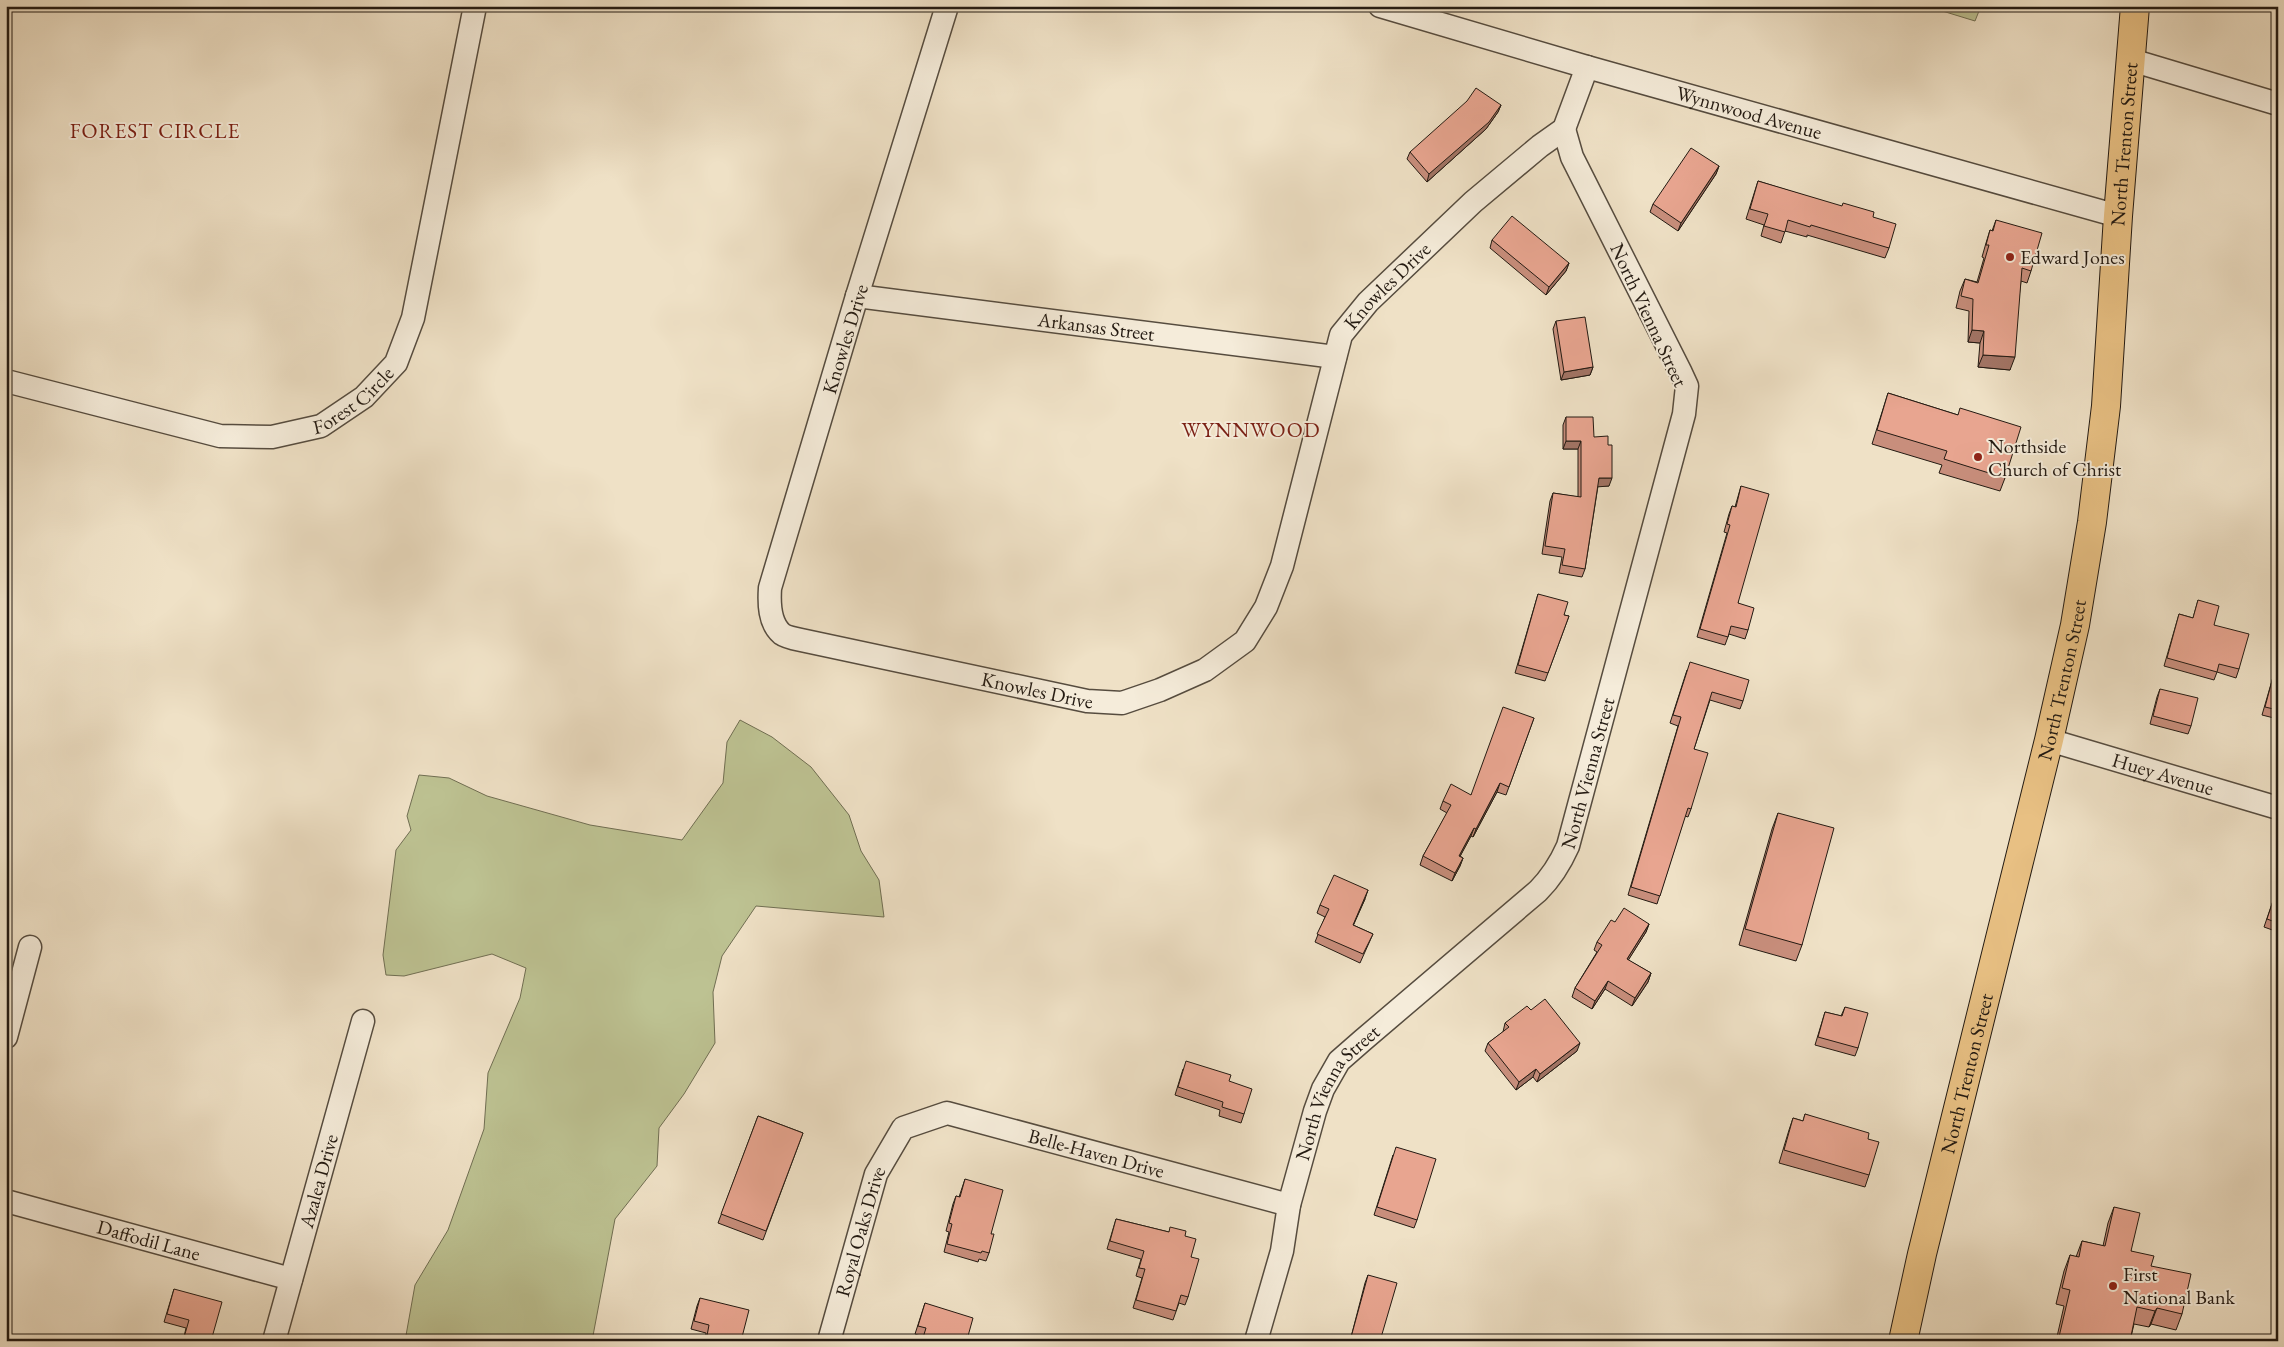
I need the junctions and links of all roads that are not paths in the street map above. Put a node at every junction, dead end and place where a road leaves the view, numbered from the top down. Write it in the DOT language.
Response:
graph roads {
  1 [pos="475,6"];
  2 [pos="948,6"];
  3 [pos="1380,6"];
  4 [pos="2135,6"];
  5 [pos="2132,60"];
  6 [pos="1587,67"];
  7 [pos="2278,104"];
  8 [pos="1564,130"];
  9 [pos="2118,216"];
  10 [pos="857,296"];
  11 [pos="1335,357"];
  12 [pos="6,381"];
  13 [pos="2049,740"];
  14 [pos="2278,808"];
  15 [pos="30,947"];
  16 [pos="363,1021"];
  17 [pos="6,1037"];
  18 [pos="903,1128"];
  19 [pos="6,1201"];
  20 [pos="1289,1205"];
  21 [pos="291,1278"];
  22 [pos="274,1341"];
  23 [pos="830,1341"];
  24 [pos="1256,1341"];
  25 [pos="1904,1341"];
  1 -- 12 [label="street, Forest Circle"];
  2 -- 10 [label="street, Knowles Drive"];
  3 -- 6 [label="street, Wynnwood Avenue"];
  4 -- 5 [label="highway, North Trenton Street"];
  5 -- 7 [label="street"];
  5 -- 9 [label="highway, North Trenton Street"];
  6 -- 8 [label="street"];
  6 -- 9 [label="street, Wynnwood Avenue"];
  8 -- 11 [label="street, Knowles Drive"];
  8 -- 20 [label="street, North Vienna Street"];
  9 -- 13 [label="highway, North Trenton Street"];
  10 -- 11 [label="street, Arkansas Street"];
  10 -- 11 [label="street, Knowles Drive"];
  13 -- 14 [label="street, Huey Avenue"];
  13 -- 25 [label="highway, North Trenton Street"];
  15 -- 17 [label="street"];
  16 -- 21 [label="street, Azalea Drive"];
  18 -- 20 [label="street, Belle-Haven Drive"];
  18 -- 23 [label="street, Royal Oaks Drive"];
  19 -- 21 [label="street, Daffodil Lane"];
  20 -- 24 [label="street, North Vienna Street"];
  21 -- 22 [label="street, Azalea Drive"];
}
